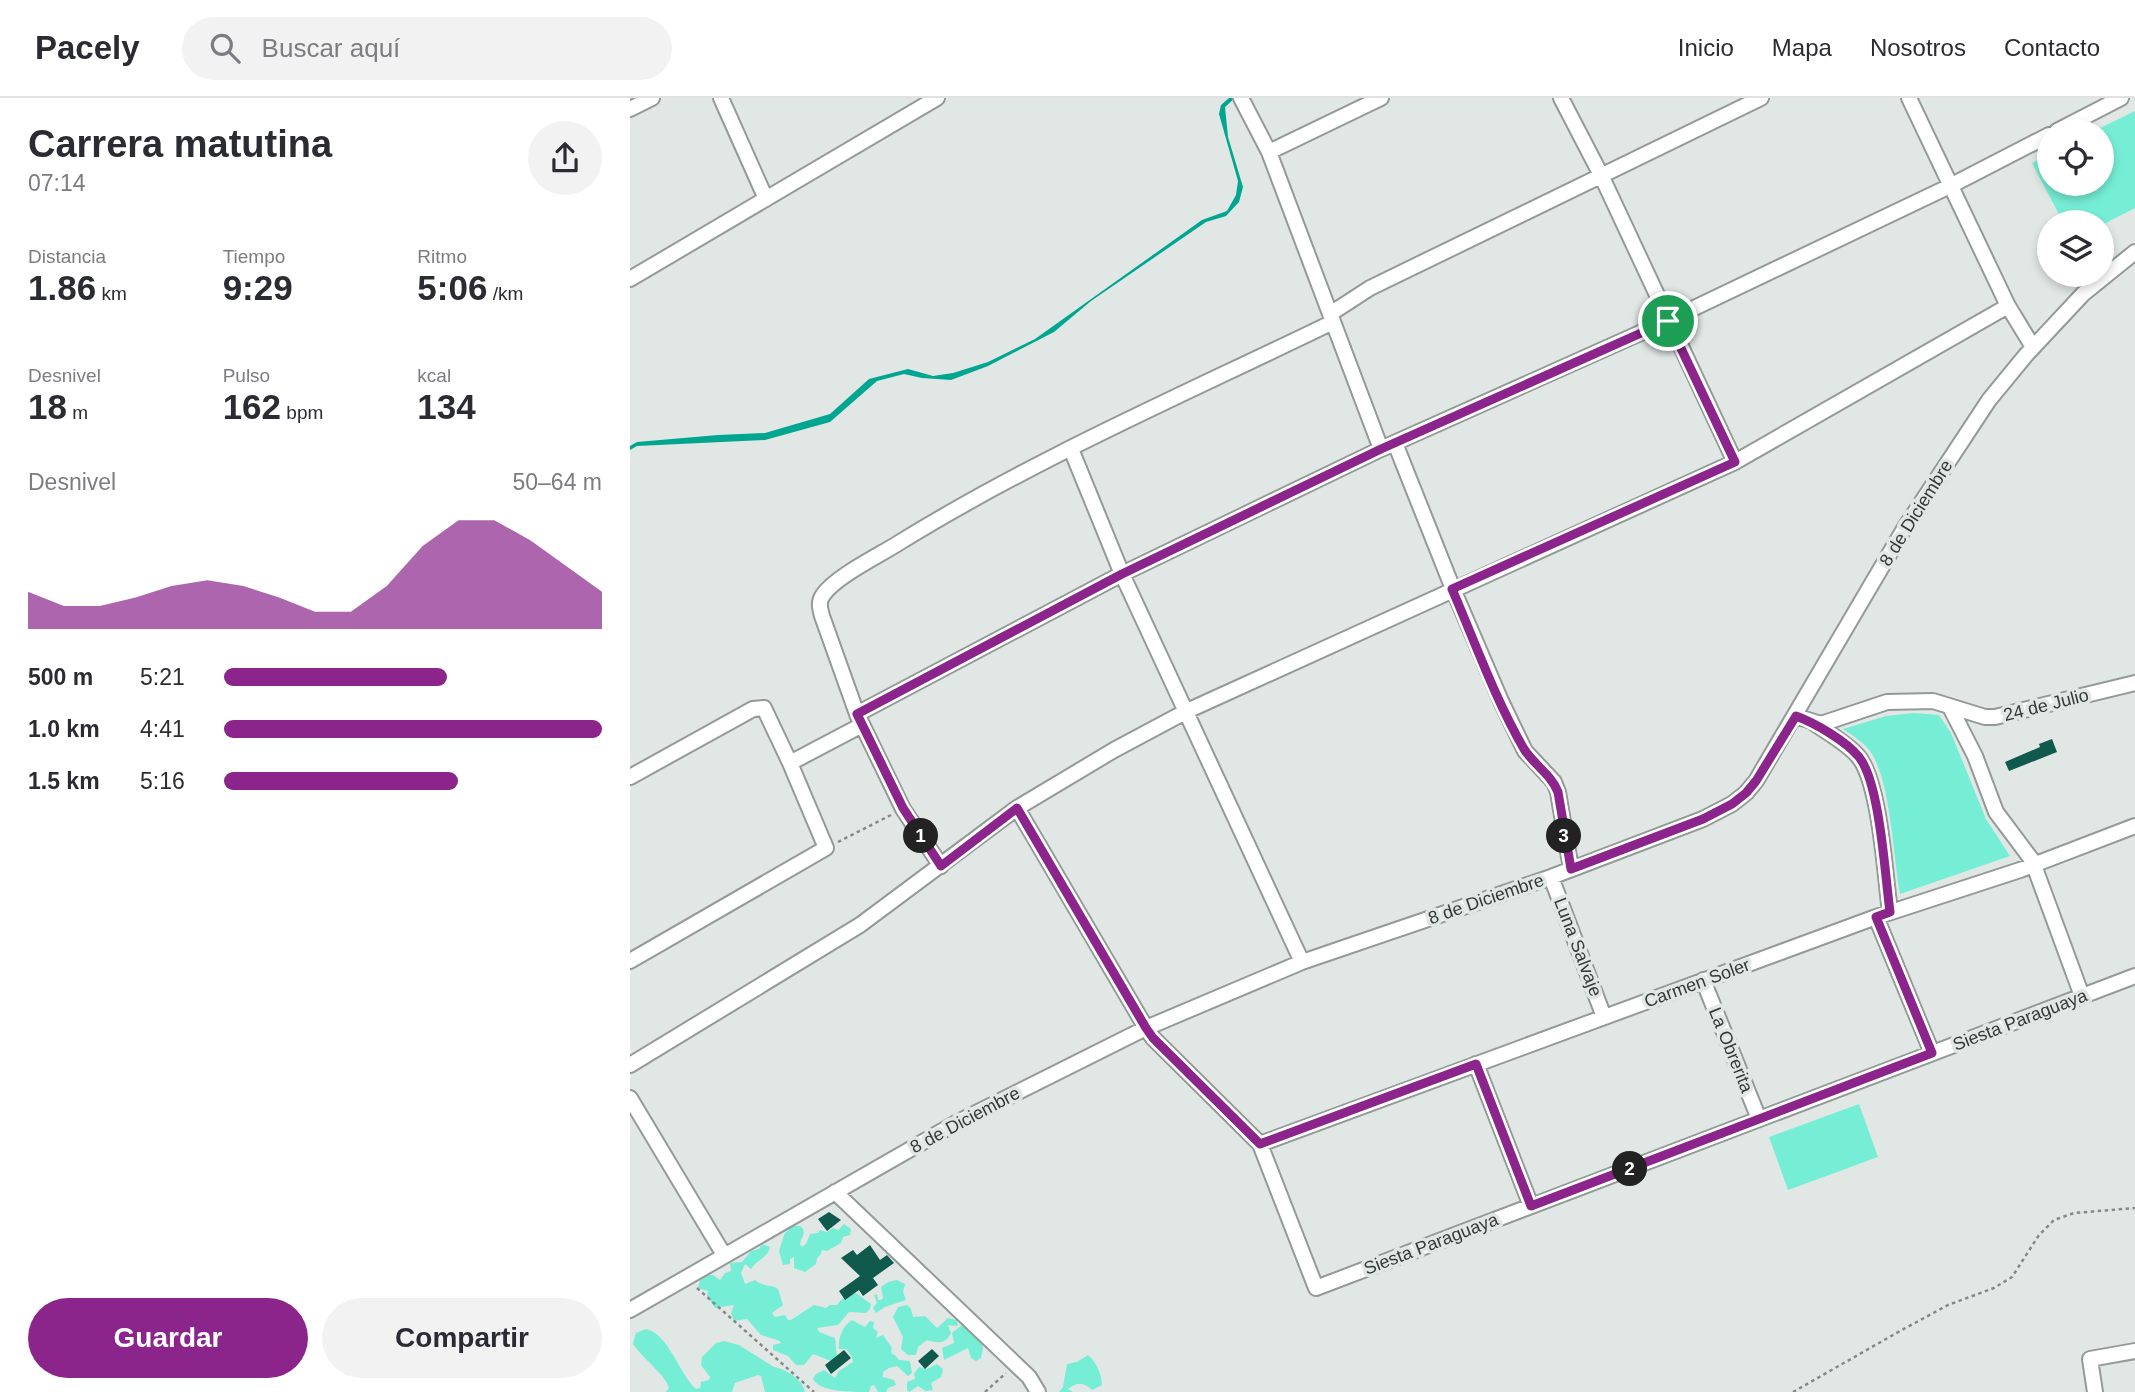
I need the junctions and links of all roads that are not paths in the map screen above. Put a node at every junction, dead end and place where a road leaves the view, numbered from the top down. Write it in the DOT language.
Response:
graph roads {
  1 [pos="652,98"];
  2 [pos="721,98"];
  3 [pos="936,98"];
  4 [pos="1241,98"];
  5 [pos="1381,98"];
  6 [pos="1560,98"];
  7 [pos="1762,98"];
  8 [pos="1909,98"];
  9 [pos="2122,98"];
  10 [pos="630,109"];
  11 [pos="2081,119"];
  12 [pos="2037,141"];
  13 [pos="1269,152"];
  14 [pos="1601,175"];
  15 [pos="1950,186"];
  16 [pos="766,199"];
  17 [pos="2135,253"];
  18 [pos="630,279"];
  19 [pos="2008,306"];
  20 [pos="1332,318"];
  21 [pos="1668,321"];
  22 [pos="2033,347"];
  23 [pos="1388,446"];
  24 [pos="1071,449"];
  25 [pos="1735,462"];
  26 [pos="1122,574"];
  27 [pos="1452,589"];
  28 [pos="2135,683"];
  29 [pos="1950,707"];
  30 [pos="1187,712"];
  31 [pos="1796,716"];
  32 [pos="860,719"];
  33 [pos="1814,723"];
  34 [pos="790,763"];
  35 [pos="630,776"];
  36 [pos="1017,808"];
  37 [pos="2135,826"];
  38 [pos="2034,864"];
  39 [pos="941,866"];
  40 [pos="1571,869"];
  41 [pos="1552,877"];
  42 [pos="1883,914"];
  43 [pos="630,961"];
  44 [pos="1302,962"];
  45 [pos="2135,976"];
  46 [pos="1703,980"];
  47 [pos="2082,996"];
  48 [pos="1604,1017"];
  49 [pos="1146,1028"];
  50 [pos="1932,1053"];
  51 [pos="1476,1064"];
  52 [pos="630,1065"];
  53 [pos="630,1098"];
  54 [pos="1759,1119"];
  55 [pos="1260,1144"];
  56 [pos="835,1192"];
  57 [pos="1531,1206"];
  58 [pos="724,1255"];
  59 [pos="630,1310"];
  60 [pos="2135,1351"];
  61 [pos="1038,1392"];
  62 [pos="2095,1392"];
  1 -- 10 [label="street"];
  2 -- 16 [label="street"];
  3 -- 16 [label="street"];
  4 -- 13 [label="street"];
  5 -- 13 [label="street"];
  6 -- 14 [label="street"];
  7 -- 14 [label="street"];
  8 -- 15 [label="street"];
  9 -- 11 [label="street"];
  12 -- 15 [label="street"];
  13 -- 20 [label="street"];
  14 -- 20 [label="street"];
  14 -- 21 [label="street"];
  15 -- 19 [label="street"];
  15 -- 21 [label="street"];
  16 -- 18 [label="street"];
  17 -- 22 [label="street, 8 de Diciembre"];
  19 -- 22 [label="street"];
  19 -- 25 [label="street"];
  20 -- 23 [label="street"];
  20 -- 24 [label="street"];
  21 -- 23 [label="street"];
  21 -- 25 [label="street"];
  22 -- 31 [label="street, 8 de Diciembre"];
  23 -- 26 [label="street"];
  23 -- 27 [label="street"];
  24 -- 26 [label="street"];
  24 -- 32 [label="street"];
  25 -- 27 [label="street"];
  26 -- 30 [label="street"];
  26 -- 32 [label="street"];
  27 -- 30 [label="street"];
  27 -- 40 [label="street"];
  28 -- 29 [label="street, 24 de Julio"];
  29 -- 33 [label="street, 24 de Julio"];
  29 -- 38 [label="street"];
  30 -- 36 [label="street"];
  30 -- 44 [label="street"];
  31 -- 33 [label="street"];
  31 -- 40 [label="street, 8 de Diciembre"];
  32 -- 34 [label="street"];
  32 -- 39 [label="street"];
  33 -- 42 [label="street"];
  34 -- 35 [label="street"];
  34 -- 43 [label="street"];
  36 -- 39 [label="street"];
  36 -- 49 [label="street"];
  37 -- 38 [label="street, Carmen Soler"];
  38 -- 42 [label="street, Carmen Soler"];
  38 -- 47 [label="street"];
  39 -- 52 [label="street"];
  40 -- 41 [label="street, 8 de Diciembre"];
  41 -- 44 [label="street, 8 de Diciembre"];
  41 -- 48 [label="street, Luna Salvaje"];
  42 -- 46 [label="street, Carmen Soler"];
  42 -- 50 [label="street"];
  44 -- 49 [label="street, 8 de Diciembre"];
  45 -- 47 [label="street, Siesta Paraguaya"];
  46 -- 48 [label="street, Carmen Soler"];
  46 -- 54 [label="street, La Obrerita"];
  47 -- 50 [label="street, Siesta Paraguaya"];
  48 -- 51 [label="street, Carmen Soler"];
  49 -- 55 [label="street"];
  49 -- 56 [label="street, 8 de Diciembre"];
  50 -- 54 [label="street, Siesta Paraguaya"];
  51 -- 55 [label="street, Carmen Soler"];
  51 -- 57 [label="street"];
  53 -- 58 [label="street"];
  54 -- 57 [label="street, Siesta Paraguaya"];
  55 -- 57 [label="street, Siesta Paraguaya"];
  56 -- 58 [label="street, 8 de Diciembre"];
  56 -- 61 [label="street"];
  58 -- 59 [label="street, 8 de Diciembre"];
  60 -- 62 [label="street"];
}
